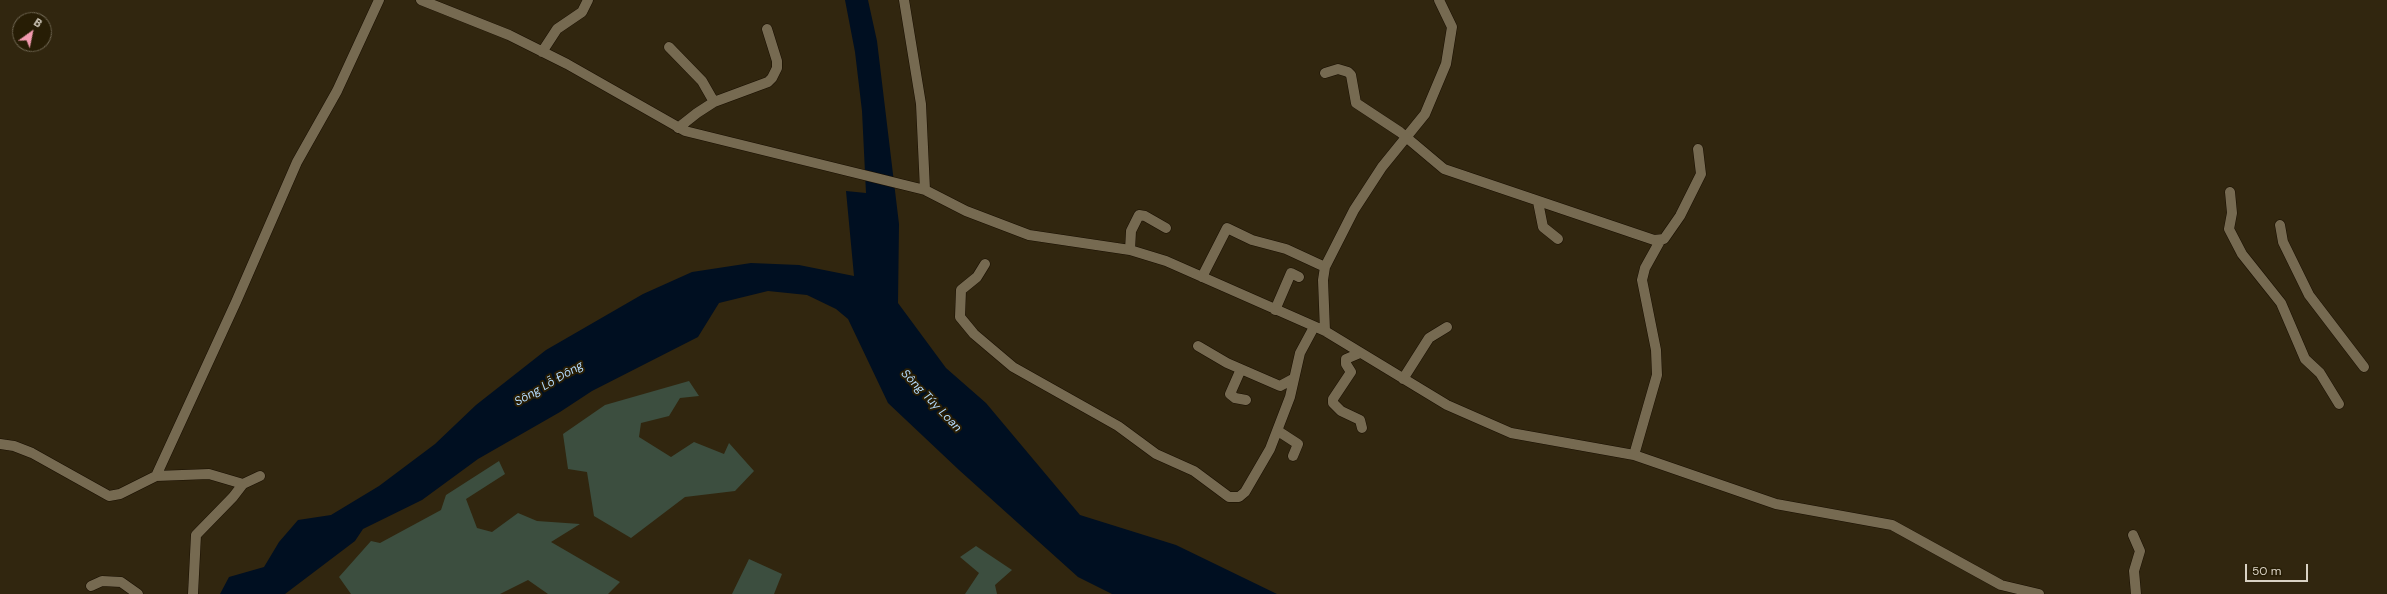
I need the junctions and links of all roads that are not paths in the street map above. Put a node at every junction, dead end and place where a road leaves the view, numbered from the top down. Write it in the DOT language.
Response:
graph roads {
  1 [pos="379,0"];
  2 [pos="421,0"];
  3 [pos="588,0"];
  4 [pos="904,0"];
  5 [pos="1439,0"];
  6 [pos="767,29"];
  7 [pos="669,47"];
  8 [pos="542,52"];
  9 [pos="1325,73"];
  10 [pos="714,102"];
  11 [pos="678,128"];
  12 [pos="1406,138"];
  13 [pos="1698,149"];
  14 [pos="925,190"];
  15 [pos="2230,192"];
  16 [pos="1538,202"];
  17 [pos="2280,225"];
  18 [pos="1166,228"];
  19 [pos="1558,239"];
  20 [pos="1660,241"];
  21 [pos="1130,250"];
  22 [pos="985,264"];
  23 [pos="1325,267"];
  24 [pos="1202,277"];
  25 [pos="1299,277"];
  26 [pos="1275,310"];
  27 [pos="1314,327"];
  28 [pos="1447,327"];
  29 [pos="1325,331"];
  30 [pos="1198,346"];
  31 [pos="1360,353"];
  32 [pos="2364,367"];
  33 [pos="1241,369"];
  34 [pos="1293,379"];
  35 [pos="1403,379"];
  36 [pos="1246,400"];
  37 [pos="2339,404"];
  38 [pos="1362,428"];
  39 [pos="1278,431"];
  40 [pos="0,444"];
  41 [pos="1634,455"];
  42 [pos="1293,456"];
  43 [pos="156,476"];
  44 [pos="260,476"];
  45 [pos="243,484"];
  46 [pos="2132,535"];
  47 [pos="91,586"];
  48 [pos="138,594"];
  49 [pos="193,594"];
  50 [pos="2039,594"];
  51 [pos="2136,594"];
  1 -- 43 [label="street"];
  2 -- 8 [label="street"];
  3 -- 8 [label="street"];
  4 -- 14 [label="street"];
  5 -- 12 [label="street"];
  6 -- 10 [label="street"];
  7 -- 10 [label="street"];
  8 -- 11 [label="street"];
  9 -- 12 [label="street"];
  10 -- 11 [label="street"];
  11 -- 14 [label="street"];
  12 -- 16 [label="street"];
  12 -- 23 [label="street"];
  13 -- 20 [label="street"];
  14 -- 21 [label="street"];
  15 -- 37 [label="street"];
  16 -- 19 [label="street"];
  16 -- 20 [label="street"];
  17 -- 32 [label="street"];
  18 -- 21 [label="street"];
  20 -- 41 [label="street"];
  21 -- 24 [label="street"];
  22 -- 39 [label="street"];
  23 -- 24 [label="street"];
  23 -- 29 [label="street"];
  24 -- 26 [label="street"];
  25 -- 26 [label="street"];
  26 -- 27 [label="street"];
  27 -- 29 [label="street"];
  27 -- 34 [label="street"];
  28 -- 35 [label="street"];
  29 -- 31 [label="street"];
  30 -- 33 [label="street"];
  31 -- 35 [label="street"];
  31 -- 38 [label="street"];
  33 -- 34 [label="street"];
  33 -- 36 [label="street"];
  34 -- 39 [label="street"];
  35 -- 41 [label="street"];
  39 -- 42 [label="street"];
  40 -- 43 [label="street"];
  41 -- 50 [label="street"];
  43 -- 45 [label="street"];
  44 -- 45 [label="street"];
  45 -- 49 [label="street"];
  46 -- 51 [label="street"];
  47 -- 48 [label="street"];
}
